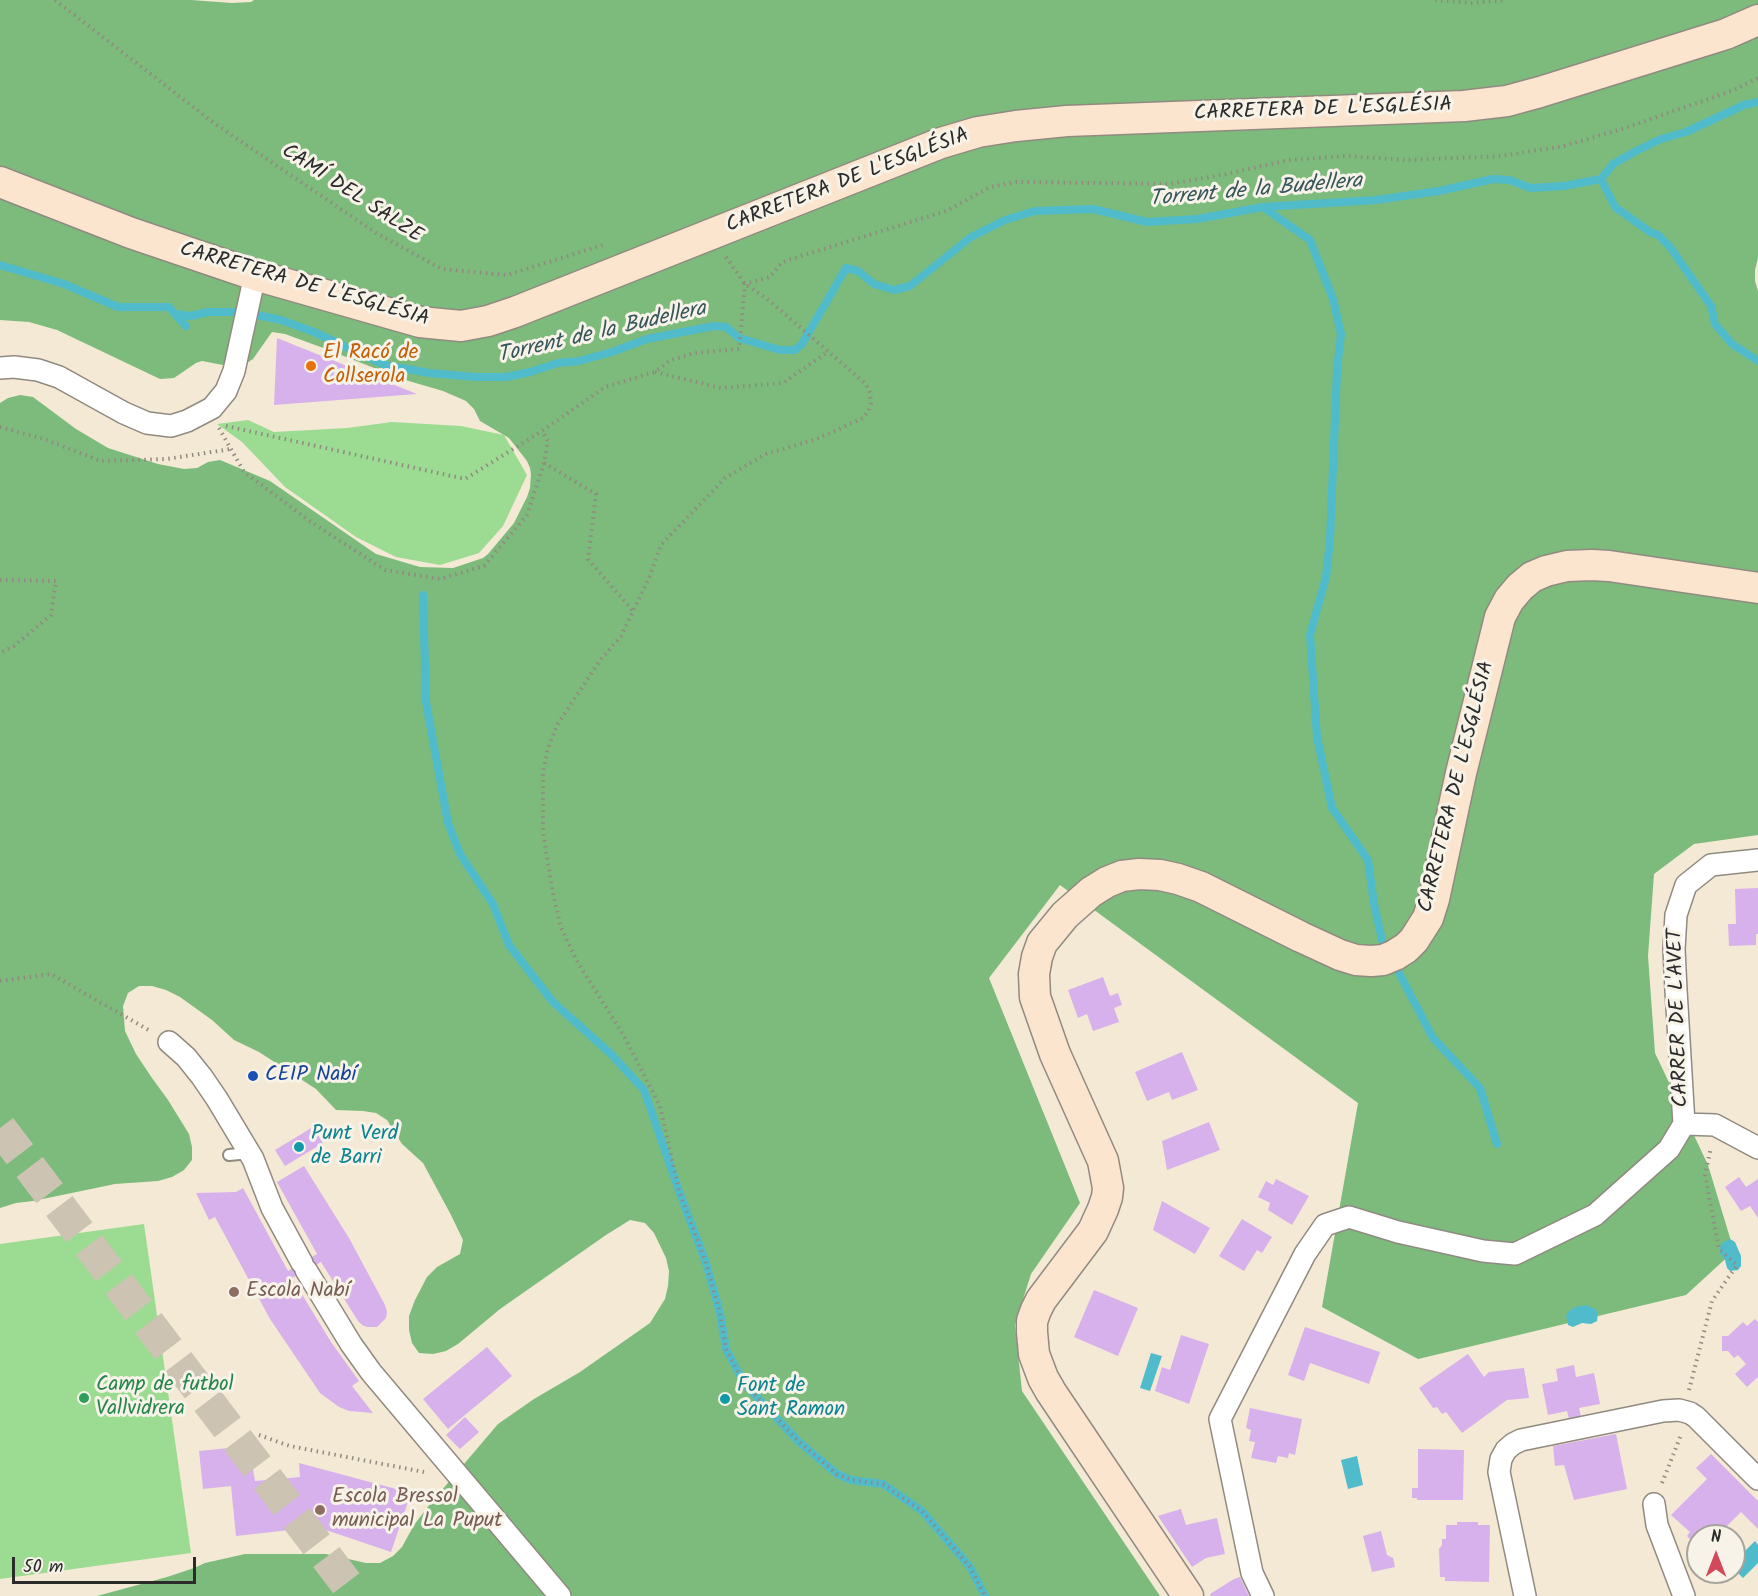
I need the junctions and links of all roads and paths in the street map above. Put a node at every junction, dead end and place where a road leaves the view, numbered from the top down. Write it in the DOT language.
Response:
graph roads {
  1 [pos="55,0"];
  2 [pos="1435,0"];
  3 [pos="1507,0"];
  4 [pos="1758,20"];
  5 [pos="1758,78"];
  6 [pos="0,182"];
  7 [pos="710,234"];
  8 [pos="612,243"];
  9 [pos="255,275"];
  10 [pos="745,284"];
  11 [pos="829,351"];
  12 [pos="0,368"];
  13 [pos="655,372"];
  14 [pos="0,427"];
  15 [pos="542,431"];
  16 [pos="231,449"];
  17 [pos="544,463"];
  18 [pos="0,580"];
  19 [pos="1758,588"];
  20 [pos="633,611"];
  21 [pos="0,653"];
  22 [pos="1758,860"];
  23 [pos="0,981"];
  24 [pos="169,1042"];
  25 [pos="1684,1124"];
  26 [pos="1715,1125"];
  27 [pos="1758,1148"];
  28 [pos="1687,1412"];
  29 [pos="259,1435"];
  30 [pos="425,1472"];
  31 [pos="1758,1479"];
  32 [pos="1654,1504"];
  33 [pos="560,1596"];
  34 [pos="985,1596"];
  35 [pos="1188,1596"];
  36 [pos="1263,1596"];
  37 [pos="1525,1596"];
  38 [pos="1684,1596"];
  1 -- 8 [label="path, CAMÍ DEL SALZE"];
  2 -- 3 [label="path"];
  4 -- 7 [label="main road, CARRETERA DE L'ESGLÉSIA"];
  5 -- 10 [label="path"];
  6 -- 9 [label="main road, CARRETERA DE L'ESGLÉSIA"];
  7 -- 9 [label="main road, CARRETERA DE L'ESGLÉSIA"];
  7 -- 10 [label="path"];
  9 -- 12 [label="street"];
  10 -- 11 [label="path"];
  10 -- 13 [label="path"];
  11 -- 13 [label="path"];
  11 -- 20 [label="path"];
  13 -- 15 [label="path"];
  14 -- 16 [label="path"];
  15 -- 16 [label="path"];
  15 -- 17 [label="path"];
  16 -- 17 [label="path"];
  17 -- 20 [label="path"];
  18 -- 21 [label="path"];
  19 -- 35 [label="main road, CARRETERA DE L'ESGLÉSIA"];
  20 -- 34 [label="path"];
  22 -- 25 [label="street, CARRER DE L'AVET"];
  23 -- 24 [label="path"];
  24 -- 33 [label="street"];
  25 -- 26 [label="street"];
  25 -- 36 [label="street"];
  26 -- 27 [label="street"];
  26 -- 28 [label="path"];
  28 -- 31 [label="street"];
  28 -- 32 [label="path"];
  28 -- 37 [label="street"];
  29 -- 30 [label="path"];
  32 -- 38 [label="street"];
}
